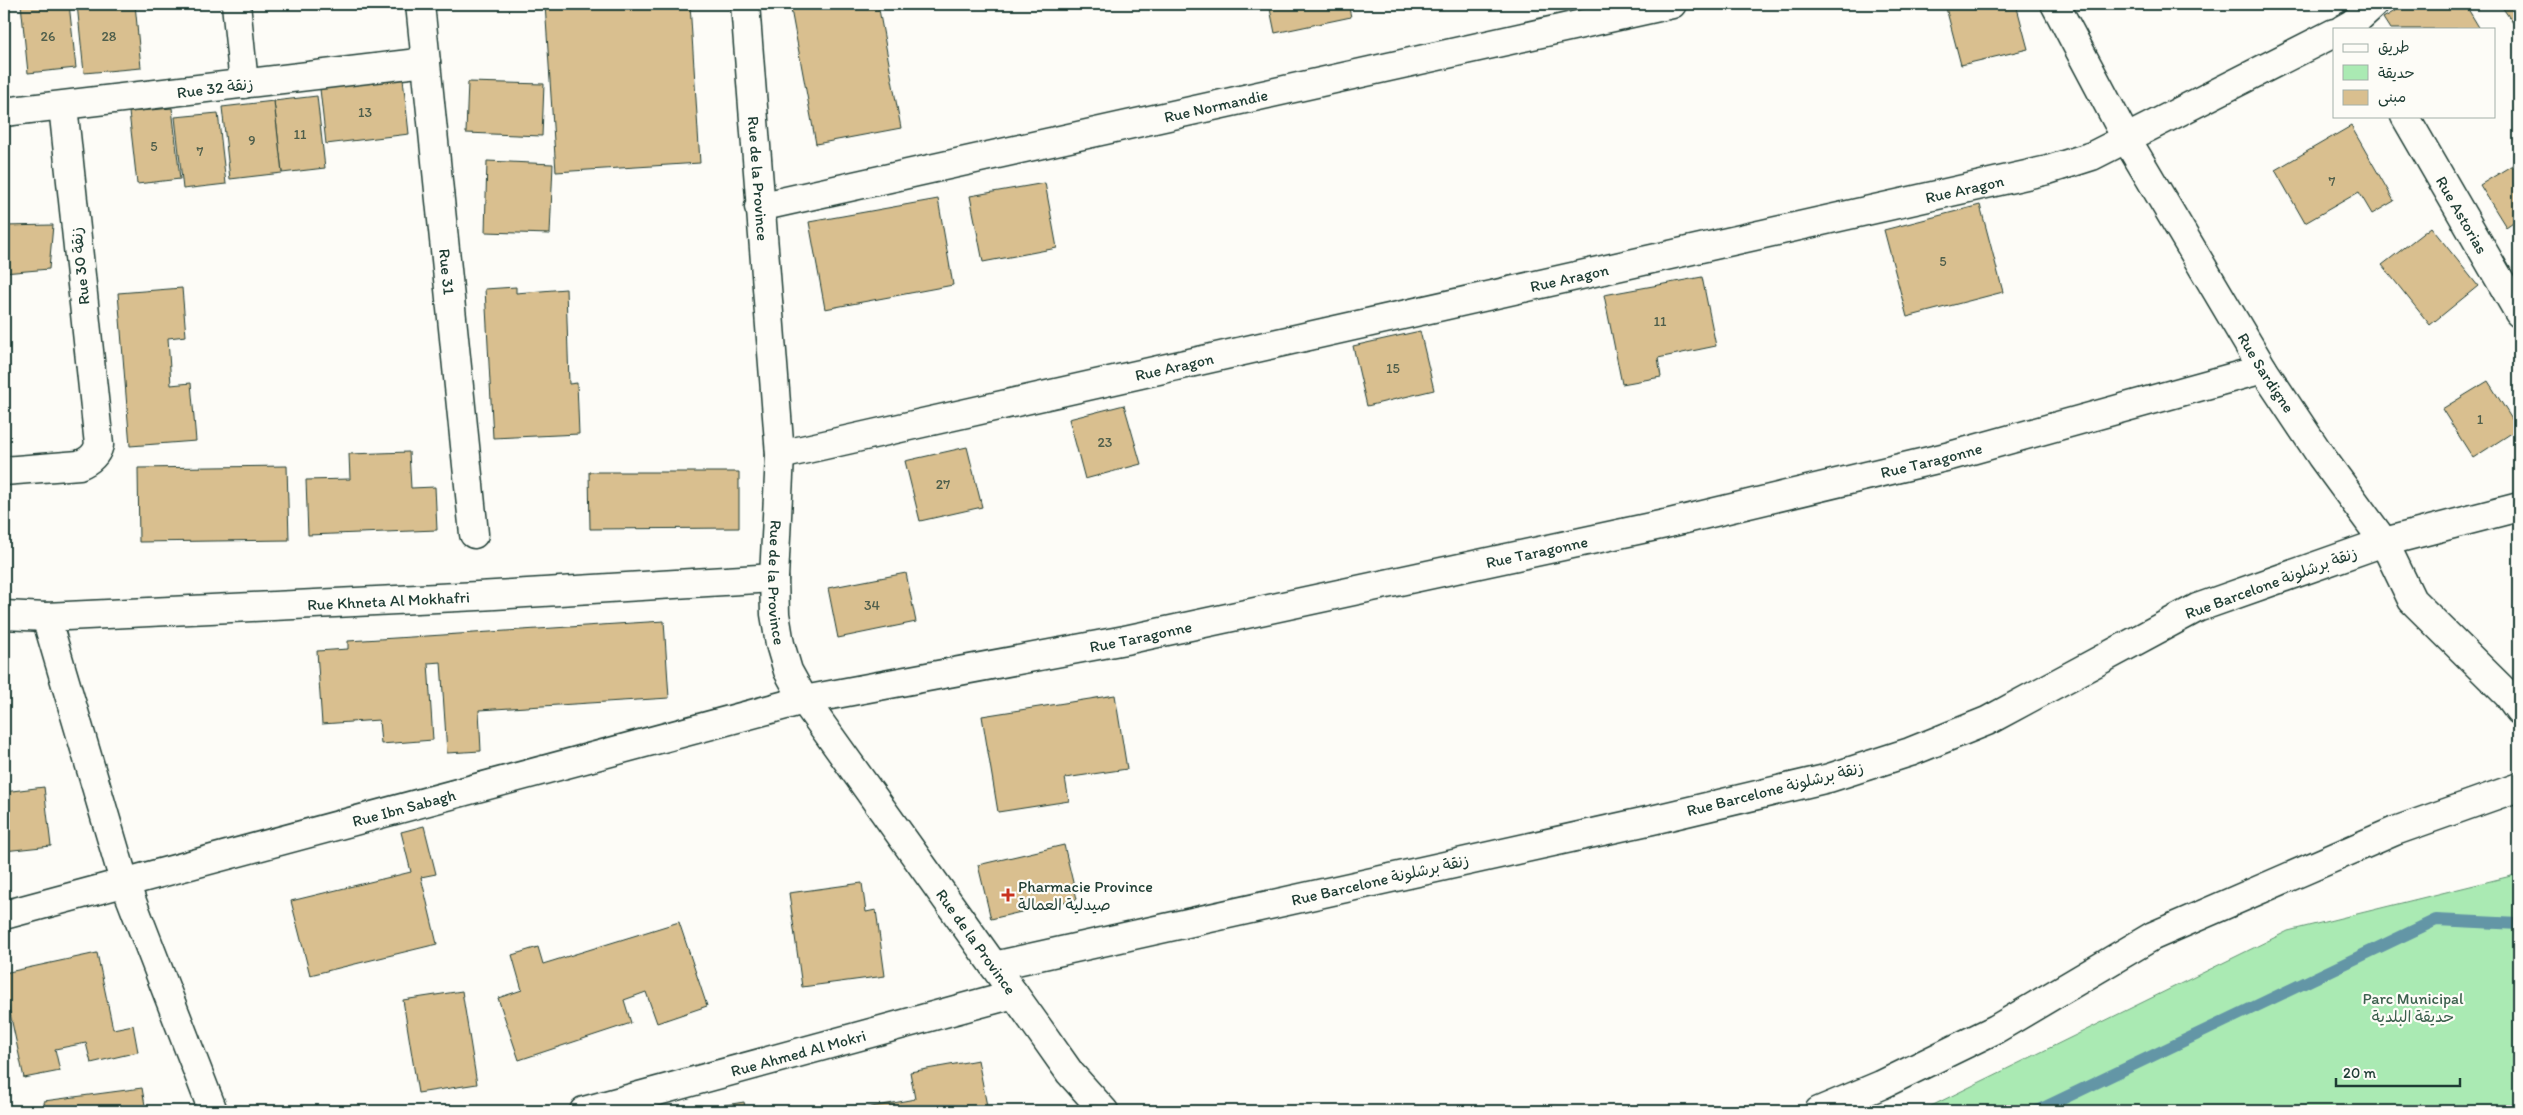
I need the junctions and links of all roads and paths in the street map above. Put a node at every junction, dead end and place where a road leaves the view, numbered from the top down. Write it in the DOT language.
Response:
graph roads {
  1 [pos="236,4"];
  2 [pos="745,4"];
  3 [pos="1672,4"];
  4 [pos="2055,4"];
  5 [pos="2374,4"];
  6 [pos="428,5"];
  7 [pos="2347,28"];
  8 [pos="2333,35"];
  9 [pos="426,62"];
  10 [pos="244,84"];
  11 [pos="63,106"];
  12 [pos="4,112"];
  13 [pos="2406,118"];
  14 [pos="2126,138"];
  15 [pos="759,207"];
  16 [pos="2519,313"];
  17 [pos="2263,369"];
  18 [pos="780,456"];
  19 [pos="4,471"];
  20 [pos="2519,507"];
  21 [pos="474,534"];
  22 [pos="2384,542"];
  23 [pos="774,578"];
  24 [pos="4,615"];
  25 [pos="46,617"];
  26 [pos="804,700"];
  27 [pos="2519,710"];
  28 [pos="2519,787"];
  29 [pos="124,881"];
  30 [pos="4,915"];
  31 [pos="994,966"];
  32 [pos="1014,994"];
  33 [pos="1070,1073"];
  34 [pos="213,1111"];
  35 [pos="584,1111"];
  36 [pos="1080,1111"];
  37 [pos="1104,1111"];
  38 [pos="1819,1111"];
  1 -- 10 [label="street"];
  2 -- 15 [label="street, Rue de la Province"];
  3 -- 15 [label="street, Rue Normandie"];
  4 -- 14 [label="street, Rue Sardigne"];
  5 -- 7 [label="street, Rue Aragon"];
  6 -- 9 [label="street, Rue 31"];
  8 -- 14 [label="street, Rue Aragon"];
  9 -- 10 [label="street, Rue 32 زنقة"];
  9 -- 21 [label="street, Rue 31"];
  10 -- 11 [label="street, Rue 32 زنقة"];
  11 -- 12 [label="street, Rue 32 زنقة"];
  11 -- 19 [label="street, Rue 30 زنقة"];
  13 -- 16 [label="street, Rue Astorias"];
  14 -- 17 [label="street, Rue Sardigne"];
  14 -- 18 [label="street, Rue Aragon"];
  15 -- 18 [label="street, Rue de la Province"];
  17 -- 22 [label="street, Rue Sardigne"];
  17 -- 26 [label="street, Rue Taragonne"];
  18 -- 23 [label="street, Rue de la Province"];
  20 -- 22 [label="street, Rue Barcelone زنقة برشلونة"];
  22 -- 27 [label="street, Rue Sardigne"];
  22 -- 31 [label="street, Rue Barcelone زنقة برشلونة"];
  23 -- 25 [label="street, Rue Khneta Al Mokhafri"];
  23 -- 26 [label="street, Rue de la Province"];
  24 -- 25 [label="street, Rue Khneta Al Mokhafri"];
  25 -- 29 [label="street"];
  26 -- 29 [label="street, Rue Ibn Sabagh"];
  26 -- 31 [label="street, Rue de la Province"];
  28 -- 38 [label="street"];
  29 -- 30 [label="street, Rue Ibn Sabagh"];
  29 -- 34 [label="street"];
  31 -- 32 [label="street, Rue de la Province"];
  32 -- 33 [label="street, Rue de la Province"];
  32 -- 35 [label="street, Rue Ahmed Al Mokri"];
  33 -- 36 [label="street, Rue de la Province"];
  33 -- 37 [label="street, Rue de la Province"];
}
